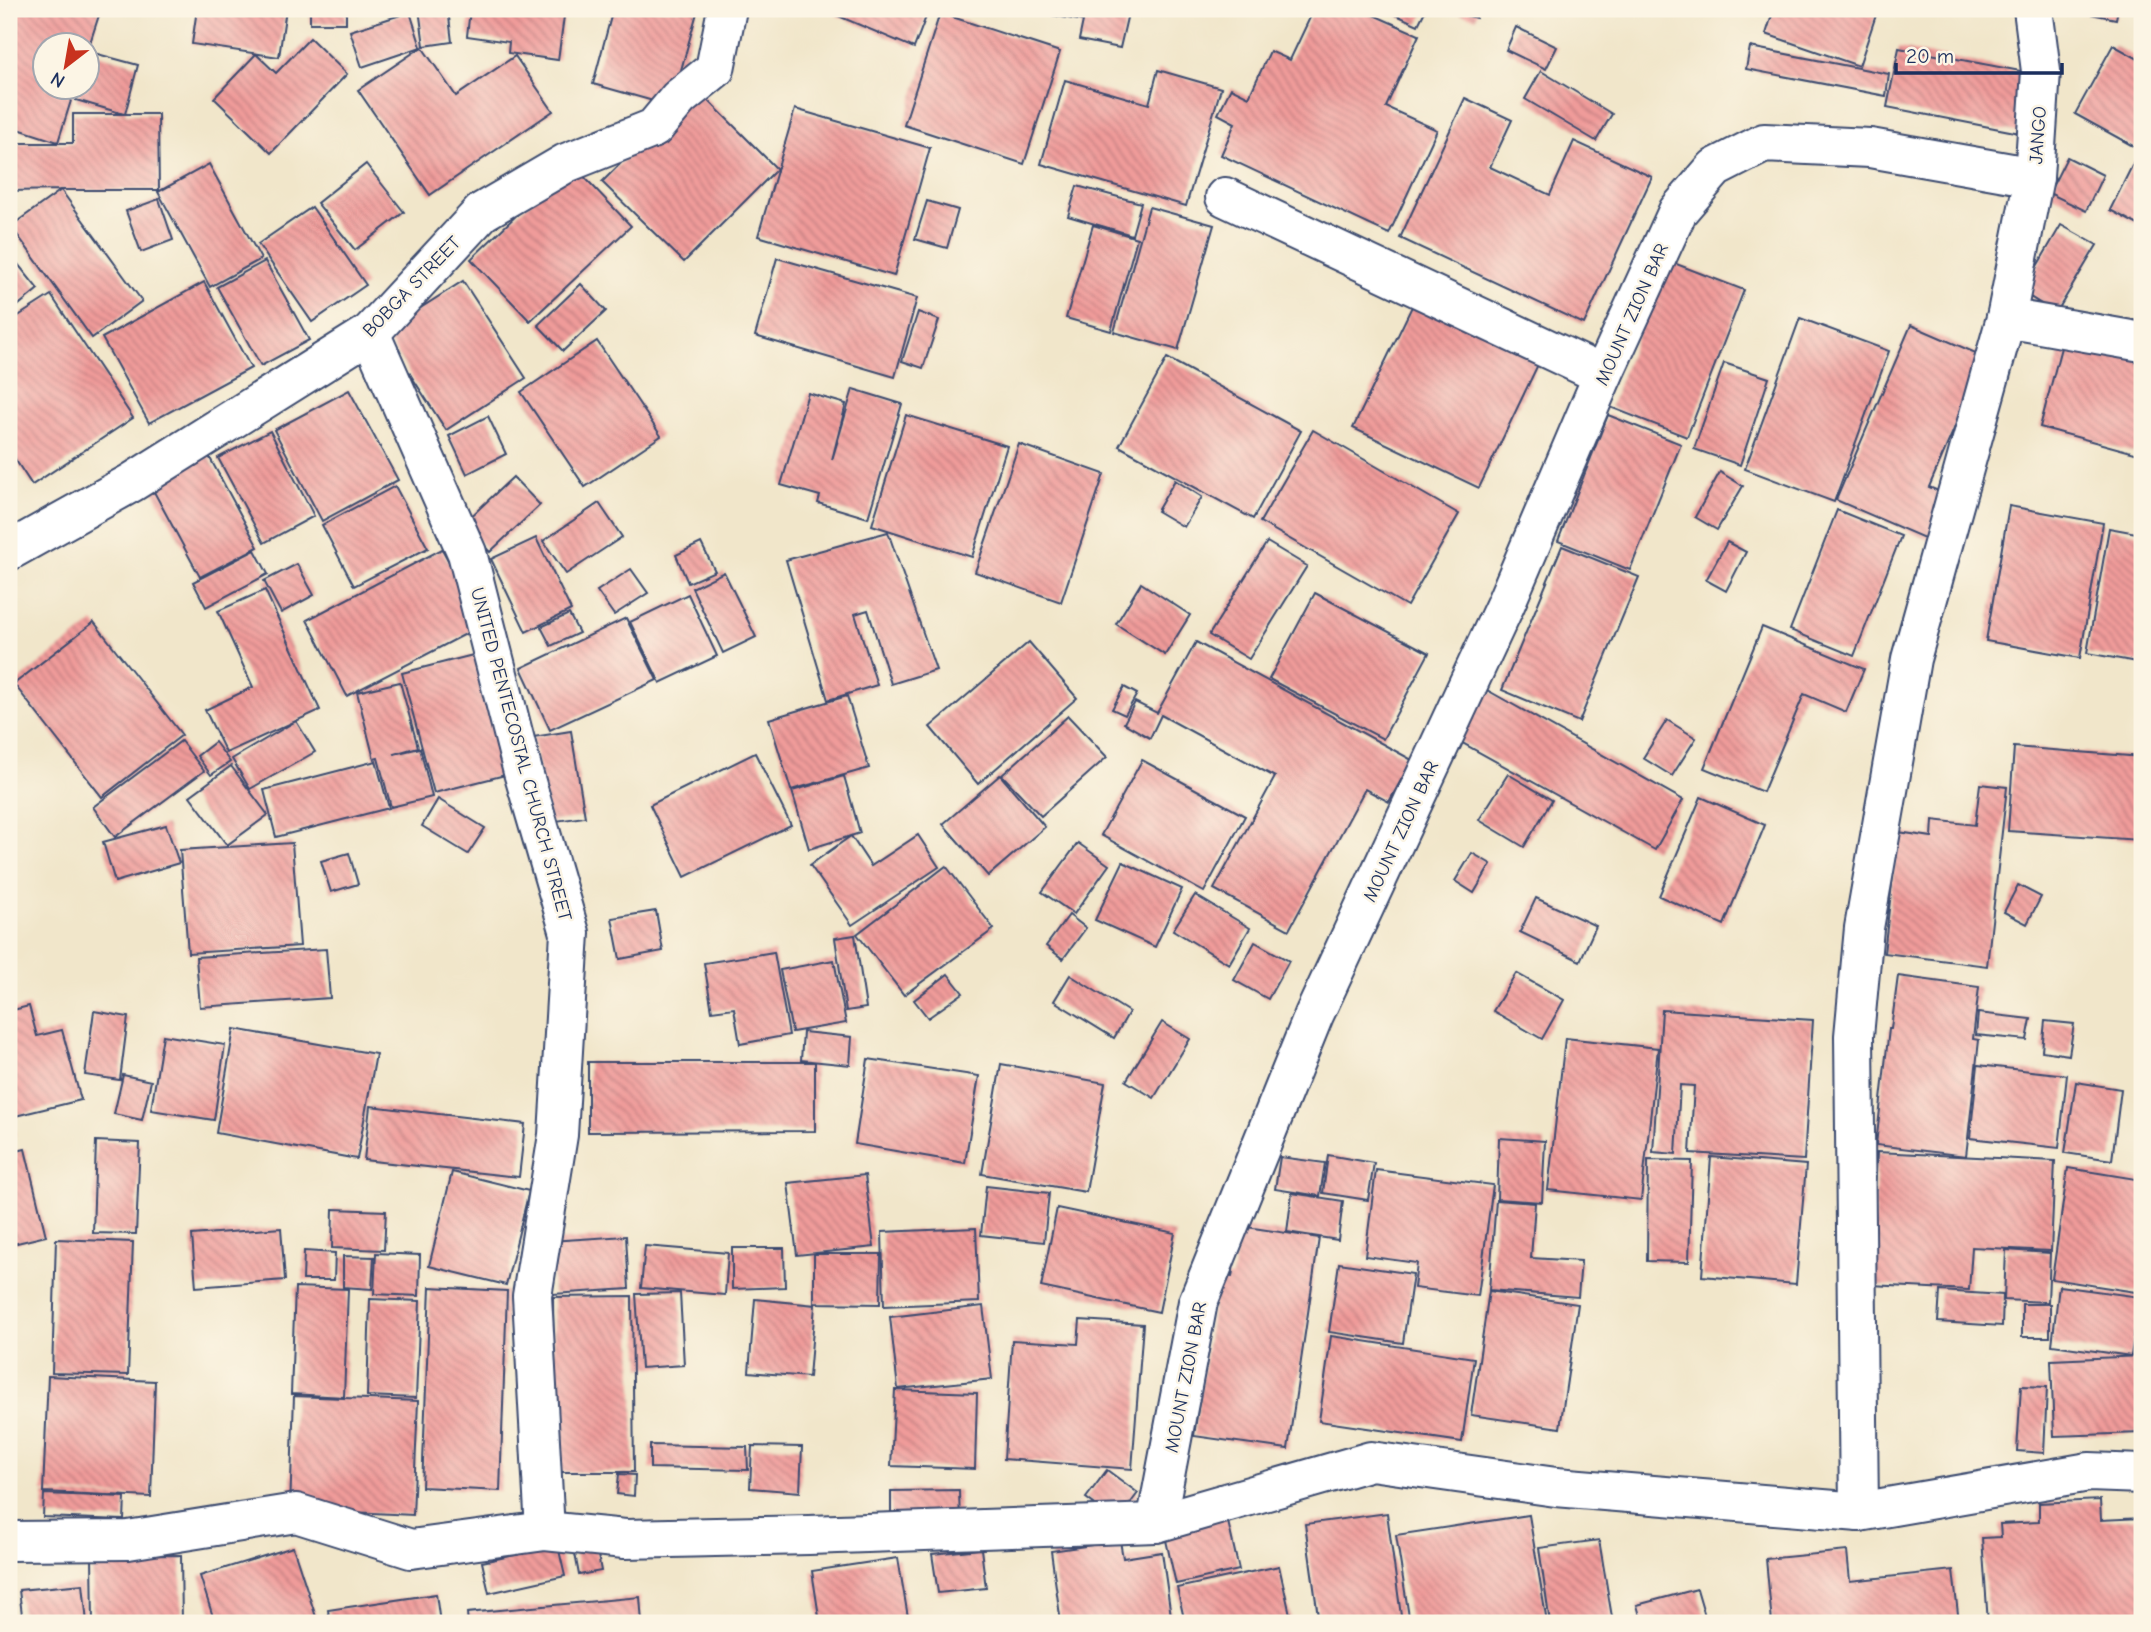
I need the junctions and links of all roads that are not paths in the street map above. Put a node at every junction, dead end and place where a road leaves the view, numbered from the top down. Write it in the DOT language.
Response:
graph roads {
  1 [pos="727,9"];
  2 [pos="2034,9"];
  3 [pos="2034,177"];
  4 [pos="1225,197"];
  5 [pos="2006,318"];
  6 [pos="370,333"];
  7 [pos="2142,342"];
  8 [pos="1603,375"];
  9 [pos="9,551"];
  10 [pos="2142,1474"];
  11 [pos="1859,1512"];
  12 [pos="1156,1523"];
  13 [pos="545,1531"];
  14 [pos="9,1541"];
  1 -- 6 [label="street, BOBGA STREET"];
  2 -- 3 [label="street, JANGO"];
  3 -- 5 [label="street, JANGO"];
  3 -- 8 [label="street, MOUNT ZION BAR"];
  4 -- 8 [label="street"];
  5 -- 7 [label="street"];
  5 -- 11 [label="street, JANGO"];
  6 -- 9 [label="street, BOBGA STREET"];
  6 -- 13 [label="street, UNITED PENTECOSTAL CHURCH STREET"];
  8 -- 12 [label="street, MOUNT ZION BAR"];
  10 -- 11 [label="street"];
  11 -- 12 [label="street"];
  12 -- 13 [label="street"];
  13 -- 14 [label="street"];
}
